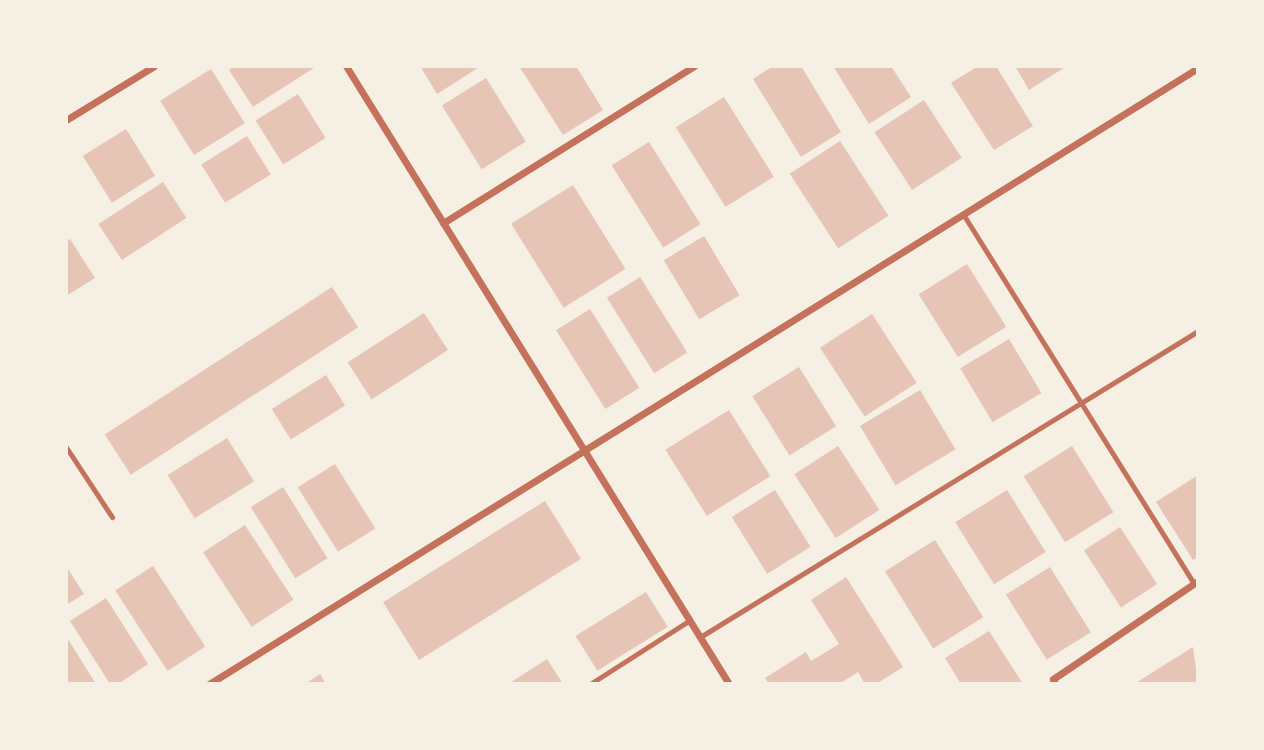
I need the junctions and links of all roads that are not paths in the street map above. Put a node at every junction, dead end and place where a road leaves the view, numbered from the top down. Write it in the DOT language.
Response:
graph roads {
  1 [pos="154,66"];
  2 [pos="346,66"];
  3 [pos="694,66"];
  4 [pos="1198,68"];
  5 [pos="66,120"];
  6 [pos="963,215"];
  7 [pos="443,223"];
  8 [pos="1198,331"];
  9 [pos="1082,405"];
  10 [pos="66,447"];
  11 [pos="584,450"];
  12 [pos="112,517"];
  13 [pos="1196,582"];
  14 [pos="690,621"];
  15 [pos="700,637"];
  16 [pos="209,684"];
  17 [pos="590,684"];
  18 [pos="729,684"];
  19 [pos="1055,684"];
  1 -- 5 [label="street"];
  2 -- 7 [label="street"];
  3 -- 7 [label="street"];
  4 -- 6 [label="street"];
  6 -- 9 [label="lane"];
  6 -- 11 [label="street"];
  7 -- 11 [label="street"];
  8 -- 9 [label="lane"];
  9 -- 13 [label="lane"];
  9 -- 15 [label="lane"];
  10 -- 12 [label="lane"];
  11 -- 14 [label="street"];
  11 -- 16 [label="street"];
  13 -- 19 [label="street"];
  14 -- 15 [label="street"];
  14 -- 17 [label="lane"];
  15 -- 18 [label="street"];
}
